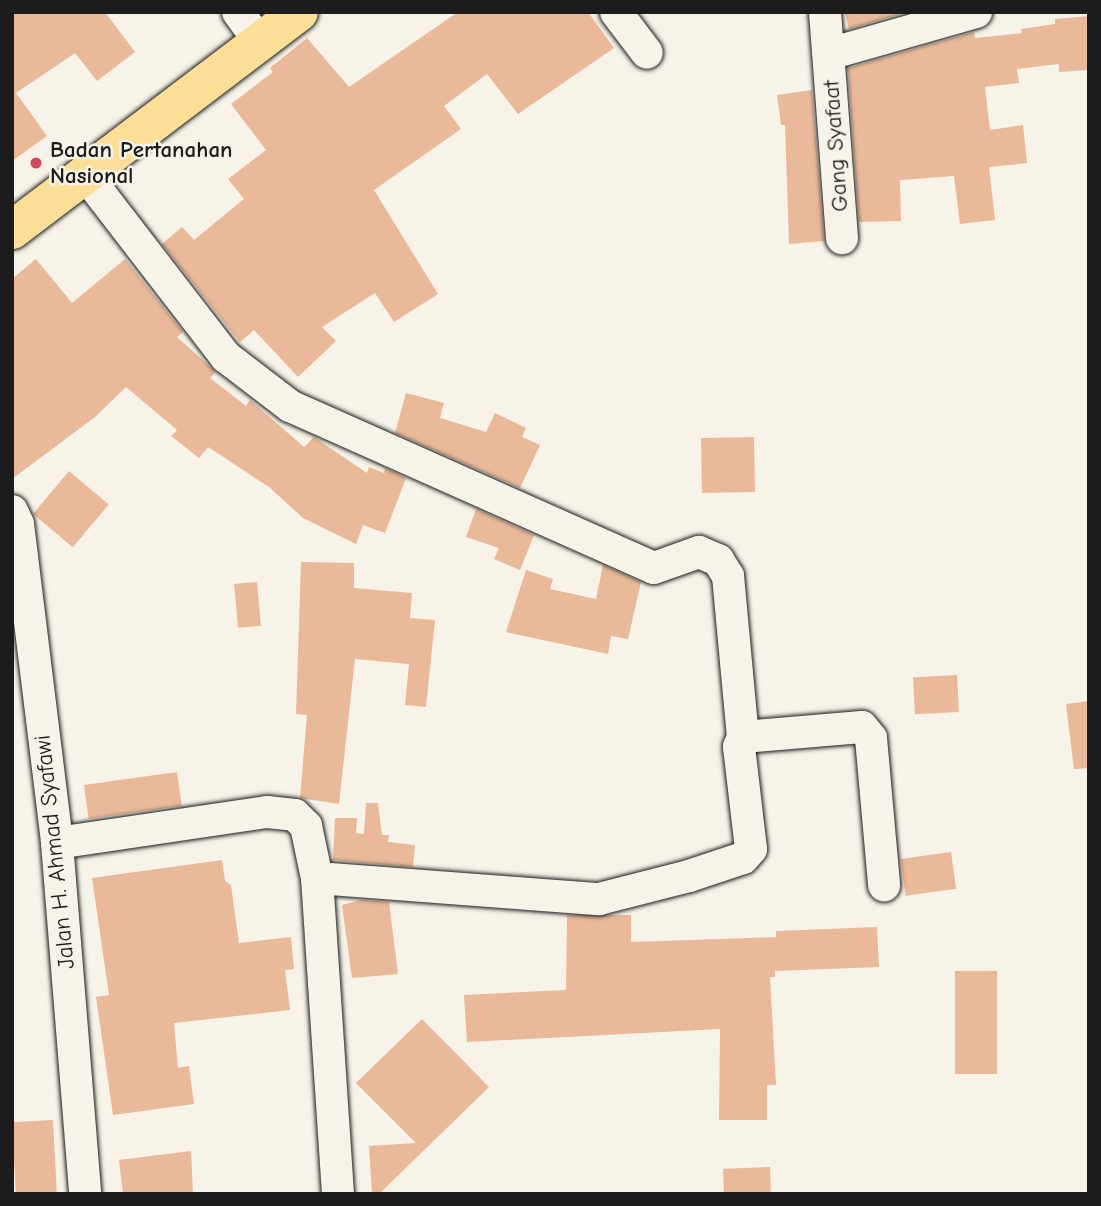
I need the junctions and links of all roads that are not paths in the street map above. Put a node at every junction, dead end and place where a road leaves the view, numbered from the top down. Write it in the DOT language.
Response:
graph roads {
  1 [pos="299,12"];
  2 [pos="616,12"];
  3 [pos="825,12"];
  4 [pos="976,12"];
  5 [pos="249,27"];
  6 [pos="647,53"];
  7 [pos="829,54"];
  8 [pos="85,174"];
  9 [pos="12,229"];
  10 [pos="842,238"];
  11 [pos="12,511"];
  12 [pos="743,737"];
  13 [pos="57,843"];
  14 [pos="317,878"];
  15 [pos="884,884"];
  16 [pos="85,1194"];
  17 [pos="338,1194"];
  1 -- 5 [label="main road"];
  2 -- 6 [label="street"];
  3 -- 7 [label="street, Gang Syafaat"];
  4 -- 7 [label="street, Gang Syafaat"];
  5 -- 8 [label="main road"];
  7 -- 10 [label="street, Gang Syafaat"];
  8 -- 9 [label="main road"];
  8 -- 12 [label="street"];
  11 -- 13 [label="street, Jalan H. Ahmad Syafawi"];
  12 -- 14 [label="street"];
  12 -- 15 [label="street"];
  13 -- 14 [label="street"];
  13 -- 16 [label="street, Jalan H. Ahmad Syafawi"];
  14 -- 17 [label="street"];
}
